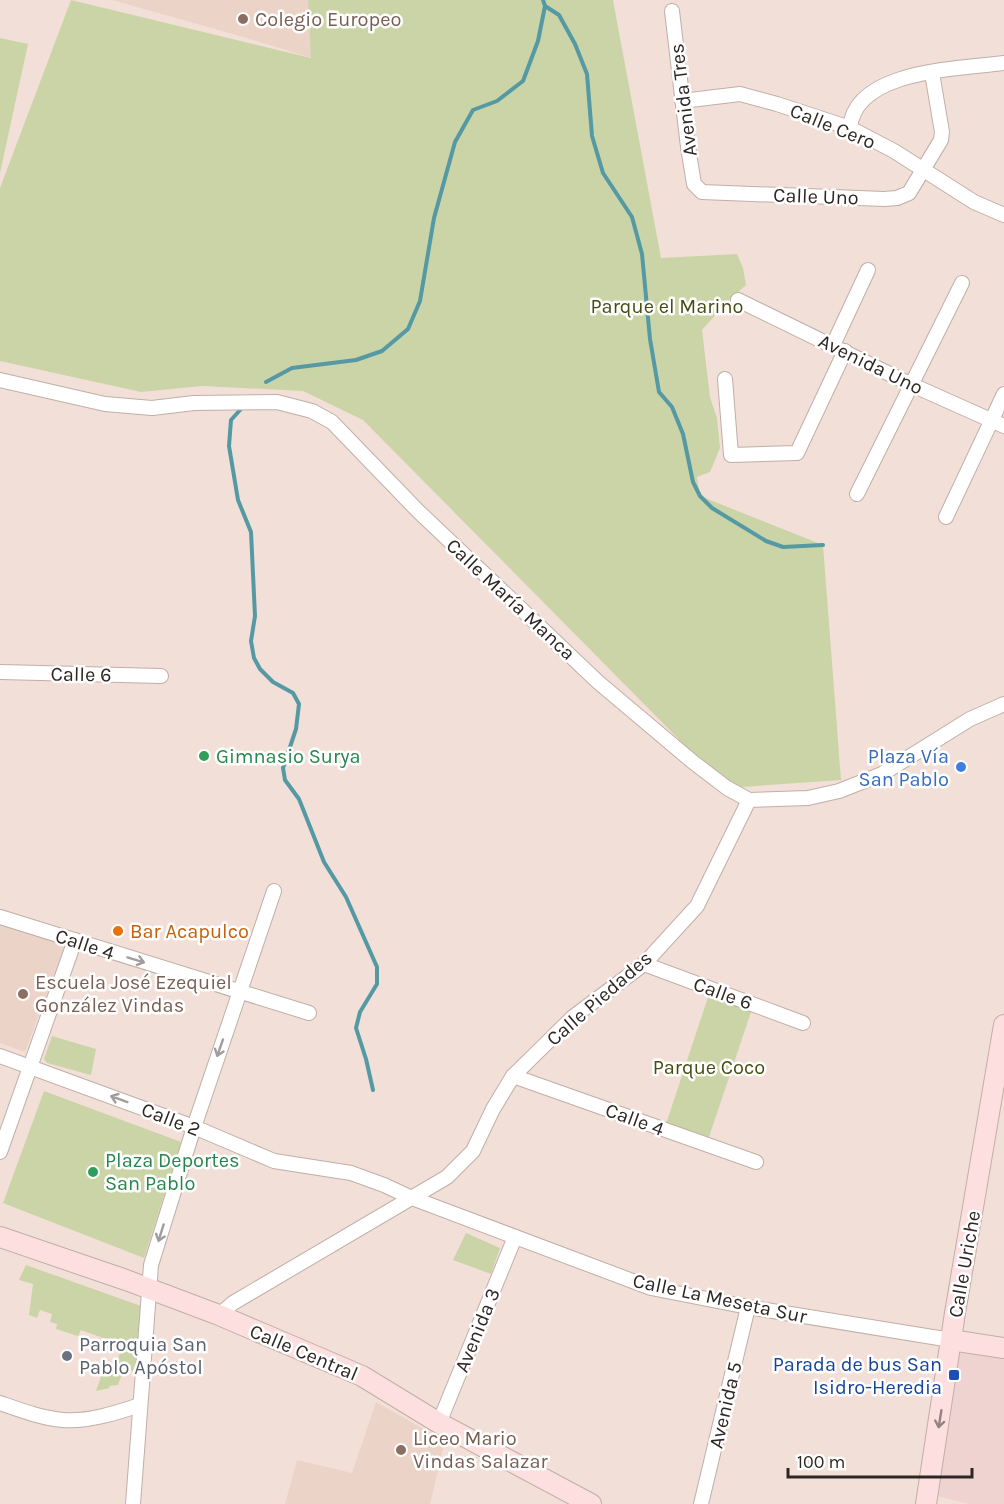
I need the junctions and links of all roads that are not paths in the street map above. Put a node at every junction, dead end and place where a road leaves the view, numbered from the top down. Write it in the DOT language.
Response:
graph roads {
  1 [pos="672,11"];
  2 [pos="1004,63"];
  3 [pos="932,73"];
  4 [pos="682,101"];
  5 [pos="850,128"];
  6 [pos="923,170"];
  7 [pos="697,188"];
  8 [pos="1004,215"];
  9 [pos="868,270"];
  10 [pos="962,283"];
  11 [pos="738,300"];
  12 [pos="839,348"];
  13 [pos="725,379"];
  14 [pos="0,380"];
  15 [pos="910,384"];
  16 [pos="1004,394"];
  17 [pos="998,423"];
  18 [pos="857,494"];
  19 [pos="946,517"];
  20 [pos="0,672"];
  21 [pos="161,676"];
  22 [pos="1004,704"];
  23 [pos="749,800"];
  24 [pos="274,891"];
  25 [pos="0,918"];
  26 [pos="75,940"];
  27 [pos="644,964"];
  28 [pos="239,992"];
  29 [pos="309,1014"];
  30 [pos="803,1023"];
  31 [pos="1004,1025"];
  32 [pos="0,1056"];
  33 [pos="29,1067"];
  34 [pos="513,1076"];
  35 [pos="194,1127"];
  36 [pos="0,1152"];
  37 [pos="756,1162"];
  38 [pos="412,1198"];
  39 [pos="0,1237"];
  40 [pos="514,1237"];
  41 [pos="149,1289"];
  42 [pos="748,1307"];
  43 [pos="226,1309"];
  44 [pos="951,1340"];
  45 [pos="971,1342"];
  46 [pos="1004,1348"];
  47 [pos="949,1361"];
  48 [pos="0,1403"];
  49 [pos="140,1406"];
  50 [pos="439,1423"];
  51 [pos="133,1504"];
  52 [pos="591,1504"];
  53 [pos="701,1504"];
  54 [pos="926,1504"];
  1 -- 4 [label="street, Avenida Tres"];
  2 -- 3 [label="street"];
  3 -- 5 [label="street"];
  3 -- 6 [label="street, Calle Uno"];
  4 -- 5 [label="street, Calle Cero"];
  4 -- 7 [label="street, Avenida Tres"];
  5 -- 6 [label="street, Calle Cero"];
  6 -- 7 [label="street, Calle Uno"];
  6 -- 8 [label="street, Calle Cero"];
  9 -- 12 [label="street"];
  10 -- 15 [label="street"];
  11 -- 12 [label="street, Avenida Uno"];
  12 -- 13 [label="street"];
  12 -- 15 [label="street, Avenida Uno"];
  14 -- 23 [label="street, Calle María Manca"];
  15 -- 17 [label="street, Avenida Uno"];
  15 -- 18 [label="street"];
  16 -- 17 [label="street"];
  17 -- 19 [label="street"];
  20 -- 21 [label="street, Calle 6"];
  22 -- 23 [label="street"];
  23 -- 27 [label="street, Calle Piedades"];
  24 -- 28 [label="street"];
  25 -- 26 [label="street, Calle 4"];
  26 -- 28 [label="street, Calle 4, one-way"];
  26 -- 33 [label="street"];
  27 -- 30 [label="street, Calle 6"];
  27 -- 34 [label="street, Calle Piedades"];
  28 -- 29 [label="street, Calle 4"];
  28 -- 35 [label="street, one-way"];
  31 -- 44 [label="main road, Calle Uriche"];
  32 -- 33 [label="street, Calle 2"];
  35 -- 33 [label="street, Calle 2, one-way"];
  33 -- 36 [label="street"];
  34 -- 37 [label="street, Calle 4"];
  34 -- 38 [label="street, Calle Piedades"];
  35 -- 38 [label="street, Calle 2"];
  35 -- 41 [label="street, one-way"];
  38 -- 40 [label="street, Calle La Meseta Sur"];
  38 -- 43 [label="street, Calle Piedades"];
  39 -- 41 [label="main road, Calle Central"];
  40 -- 42 [label="street, Calle La Meseta Sur"];
  40 -- 50 [label="street, Avenida 3"];
  41 -- 43 [label="main road, Calle Central"];
  41 -- 49 [label="street"];
  42 -- 44 [label="street, Calle La Meseta Sur"];
  42 -- 53 [label="street, Avenida 5"];
  43 -- 50 [label="main road, Calle Central"];
  44 -- 45 [label="main road, Calle La Meseta Sur"];
  44 -- 47 [label="main road, Calle Uriche"];
  45 -- 46 [label="main road, Calle La Meseta Sur"];
  45 -- 47 [label="main road"];
  47 -- 54 [label="main road, Calle Uriche, one-way"];
  48 -- 49 [label="street"];
  49 -- 51 [label="street"];
  50 -- 52 [label="main road, Calle Central"];
}
